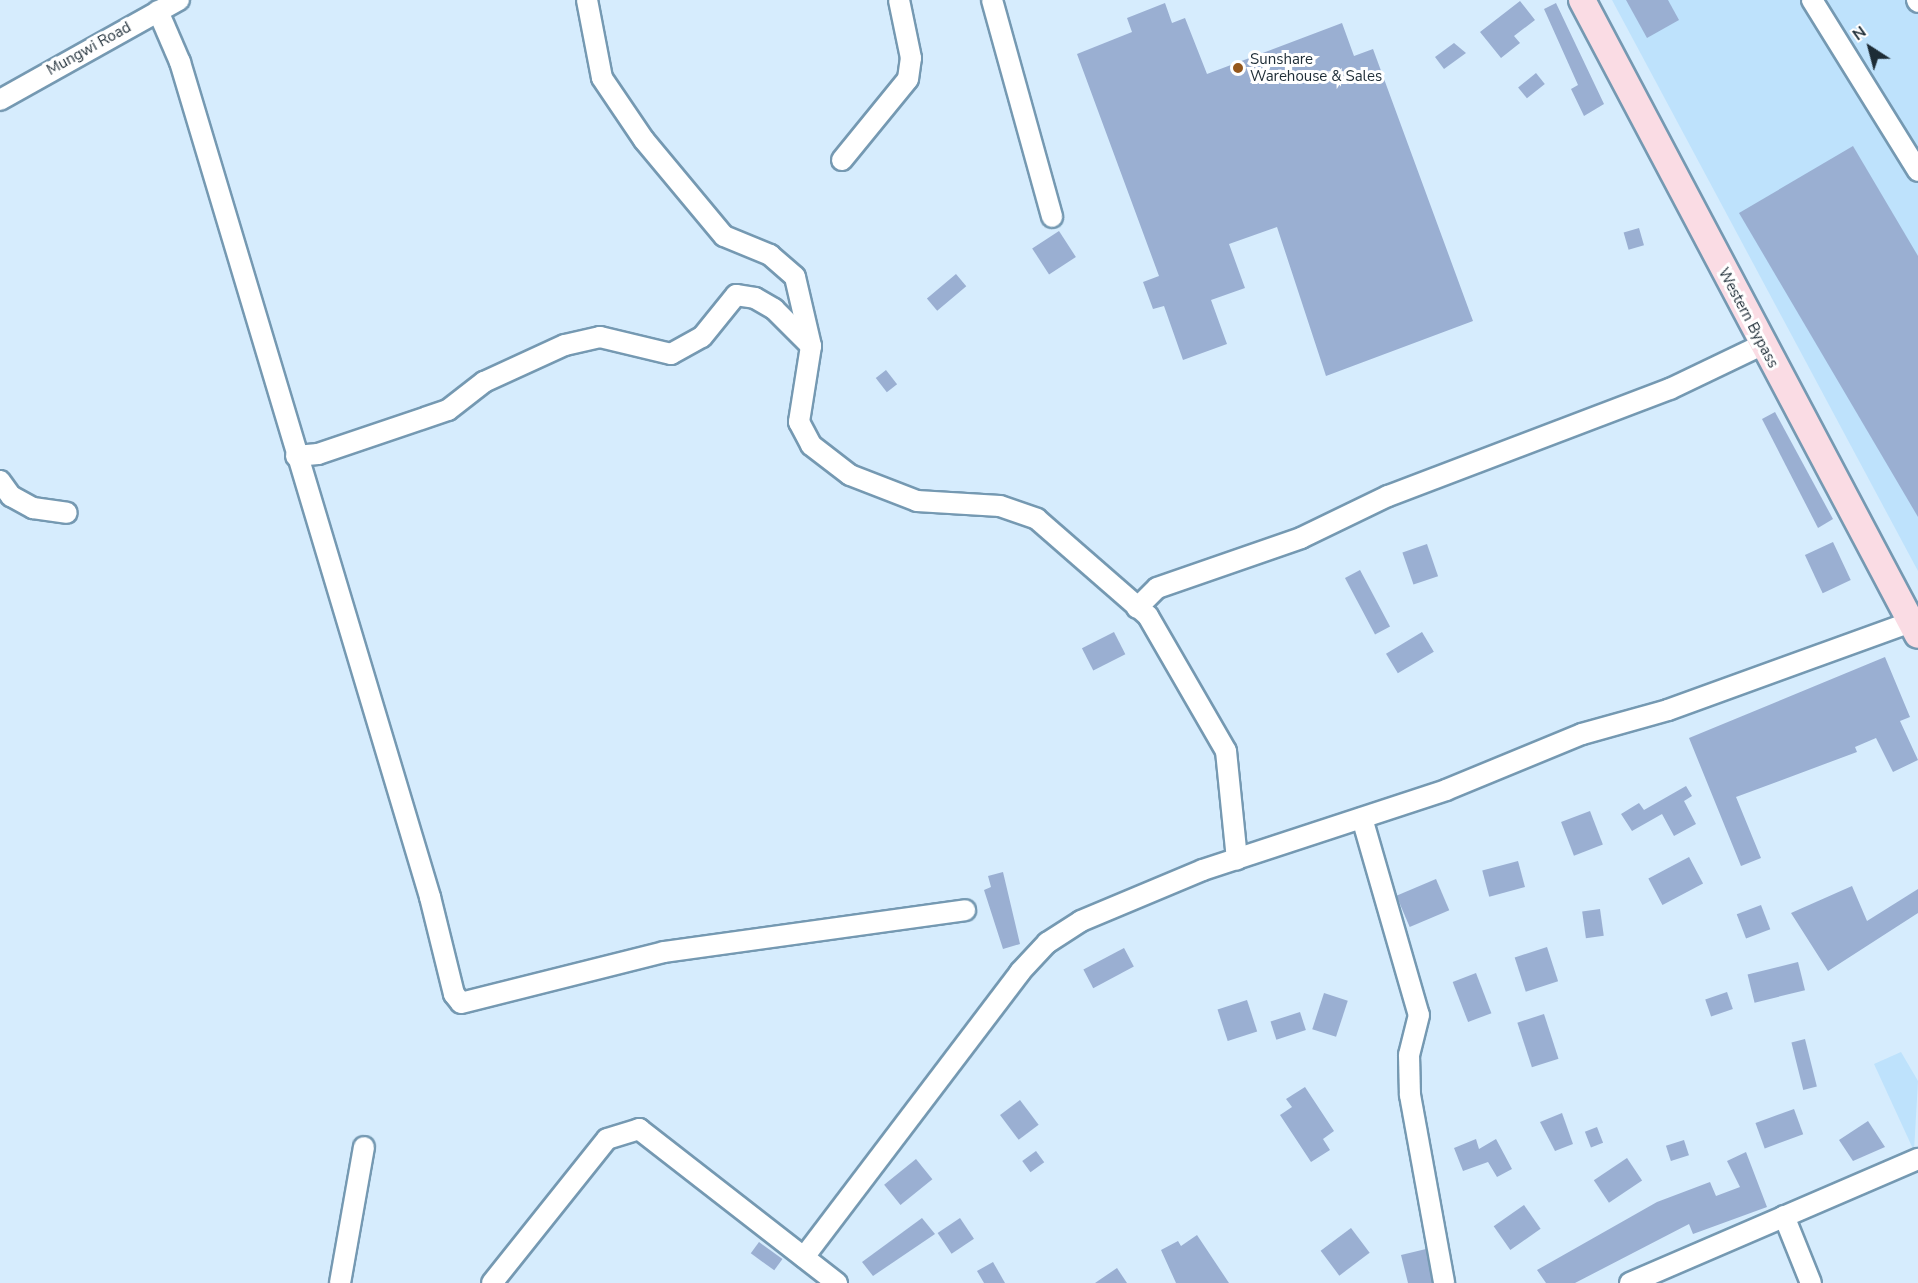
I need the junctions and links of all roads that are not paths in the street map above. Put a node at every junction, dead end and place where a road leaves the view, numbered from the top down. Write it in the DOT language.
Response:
graph roads {
  1 [pos="179,0"];
  2 [pos="587,0"];
  3 [pos="899,0"];
  4 [pos="992,0"];
  5 [pos="1582,0"];
  6 [pos="1812,0"];
  7 [pos="158,11"];
  8 [pos="0,100"];
  9 [pos="842,160"];
  10 [pos="1918,171"];
  11 [pos="1052,217"];
  12 [pos="1762,345"];
  13 [pos="811,346"];
  14 [pos="296,456"];
  15 [pos="0,481"];
  16 [pos="67,513"];
  17 [pos="1137,608"];
  18 [pos="1915,628"];
  19 [pos="1362,818"];
  20 [pos="1237,859"];
  21 [pos="965,909"];
  22 [pos="364,1147"];
  23 [pos="1918,1160"];
  24 [pos="1784,1216"];
  25 [pos="804,1257"];
  26 [pos="340,1283"];
  27 [pos="492,1283"];
  28 [pos="837,1283"];
  29 [pos="1444,1283"];
  30 [pos="1630,1283"];
  31 [pos="1811,1283"];
  1 -- 7 [label="street, Mungwi Road"];
  2 -- 13 [label="street"];
  3 -- 9 [label="street"];
  4 -- 11 [label="street"];
  5 -- 12 [label="main road, Western Bypass"];
  6 -- 10 [label="street"];
  7 -- 8 [label="street, Mungwi Road"];
  7 -- 14 [label="street"];
  12 -- 17 [label="street"];
  12 -- 18 [label="main road, Western Bypass"];
  13 -- 14 [label="street"];
  13 -- 17 [label="street"];
  14 -- 21 [label="street"];
  15 -- 16 [label="street"];
  17 -- 20 [label="street"];
  18 -- 19 [label="street"];
  19 -- 20 [label="street"];
  19 -- 29 [label="street"];
  20 -- 25 [label="street"];
  22 -- 26 [label="street"];
  23 -- 24 [label="street"];
  24 -- 30 [label="street"];
  24 -- 31 [label="street"];
  25 -- 27 [label="street"];
  25 -- 28 [label="street"];
}
